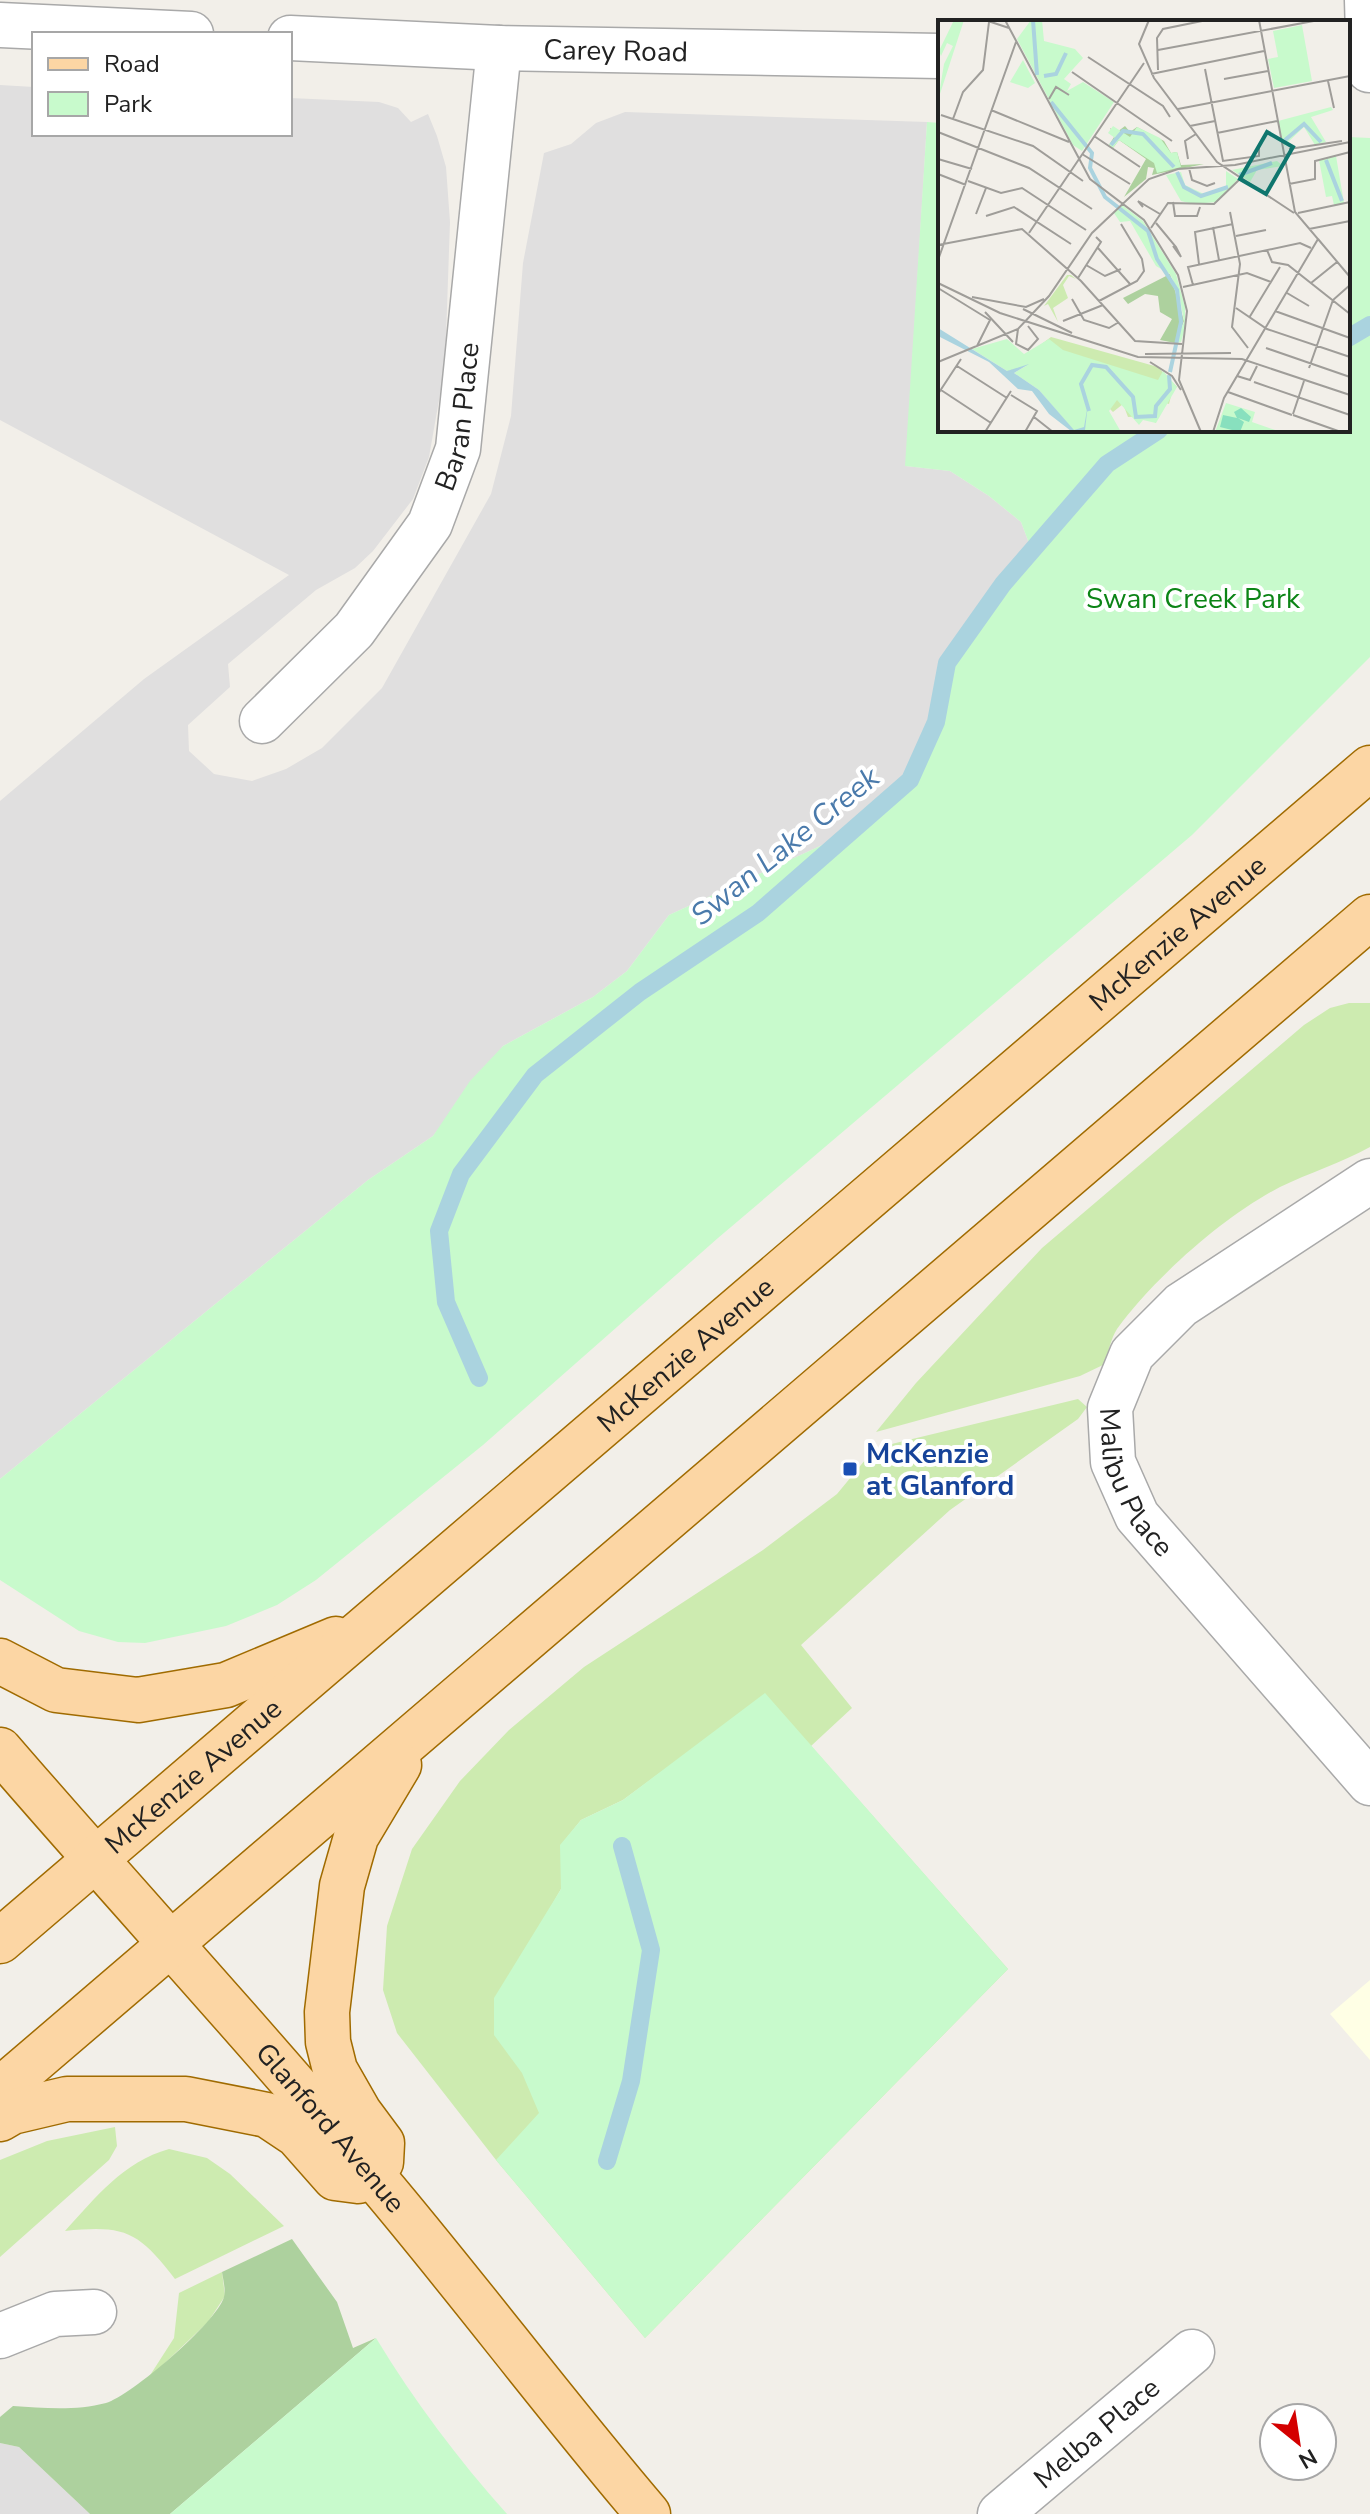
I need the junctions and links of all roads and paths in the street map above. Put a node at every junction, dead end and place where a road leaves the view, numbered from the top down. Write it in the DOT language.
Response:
graph roads {
  1 [pos="1367,0"];
  2 [pos="0,25"];
  3 [pos="149,32"];
  4 [pos="292,38"];
  5 [pos="499,48"];
  6 [pos="938,56"];
  7 [pos="1362,70"];
  8 [pos="262,721"];
  9 [pos="1370,768"];
  10 [pos="1370,917"];
  11 [pos="1370,1181"];
  12 [pos="375,1622"];
  13 [pos="0,1661"];
  14 [pos="432,1719"];
  15 [pos="0,1750"];
  16 [pos="1370,1783"];
  17 [pos="95,1858"];
  18 [pos="0,1941"];
  19 [pos="171,1942"];
  20 [pos="0,2090"];
  21 [pos="0,2119"];
  22 [pos="380,2185"];
  23 [pos="94,2312"];
  24 [pos="0,2336"];
  25 [pos="1192,2352"];
  26 [pos="648,2514"];
  27 [pos="1000,2514"];
  1 -- 7 [label="street"];
  2 -- 3 [label="street"];
  4 -- 5 [label="street, Carey Road"];
  5 -- 6 [label="street, Carey Road"];
  5 -- 8 [label="street, Baran Place"];
  9 -- 12 [label="main road, McKenzie Avenue"];
  10 -- 14 [label="main road"];
  11 -- 16 [label="street, Malibu Place"];
  12 -- 13 [label="main road"];
  12 -- 17 [label="main road, McKenzie Avenue"];
  14 -- 19 [label="main road"];
  14 -- 22 [label="main road"];
  15 -- 17 [label="main road, Glanford Avenue"];
  17 -- 18 [label="main road, McKenzie Avenue"];
  17 -- 19 [label="main road, Glanford Avenue"];
  19 -- 20 [label="main road"];
  19 -- 22 [label="main road, Glanford Avenue"];
  21 -- 22 [label="main road"];
  22 -- 26 [label="main road, Glanford Avenue"];
  23 -- 24 [label="street"];
  25 -- 27 [label="street, Melba Place"];
}
